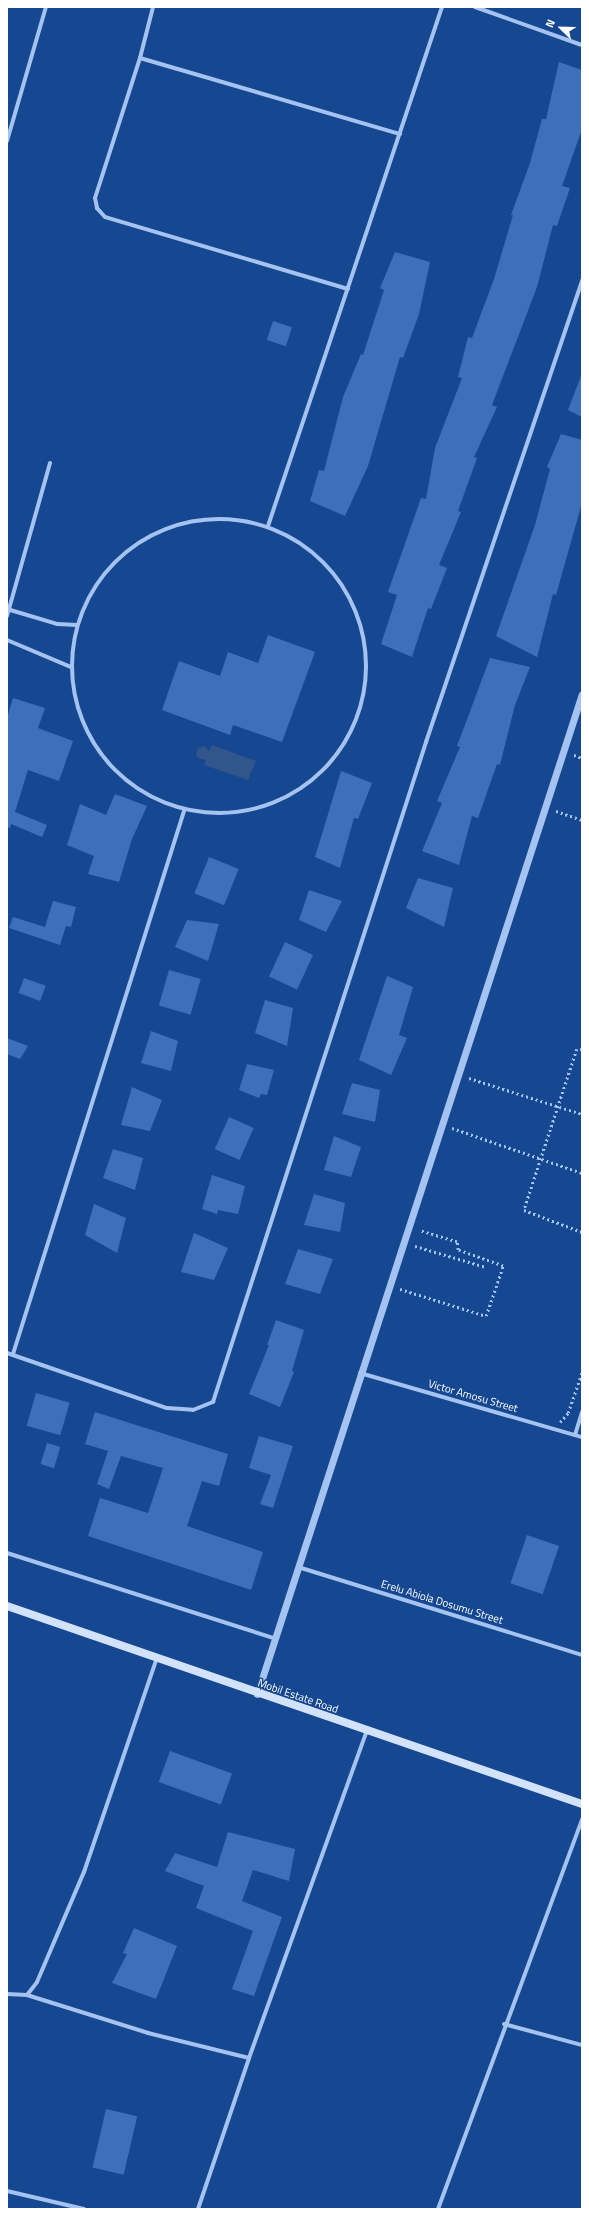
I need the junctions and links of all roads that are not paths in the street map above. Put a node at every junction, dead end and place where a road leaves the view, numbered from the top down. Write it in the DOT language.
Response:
graph roads {
  1 [pos="46,7"];
  2 [pos="153,7"];
  3 [pos="442,7"];
  4 [pos="475,7"];
  5 [pos="582,45"];
  6 [pos="140,58"];
  7 [pos="400,134"];
  8 [pos="7,141"];
  9 [pos="582,280"];
  10 [pos="348,288"];
  11 [pos="50,463"];
  12 [pos="268,526"];
  13 [pos="8,609"];
  14 [pos="7,616"];
  15 [pos="77,625"];
  16 [pos="7,640"];
  17 [pos="71,667"];
  18 [pos="582,694"];
  19 [pos="184,811"];
  20 [pos="7,1353"];
  21 [pos="13,1354"];
  22 [pos="360,1373"];
  23 [pos="582,1412"];
  24 [pos="575,1434"];
  25 [pos="582,1437"];
  26 [pos="7,1553"];
  27 [pos="297,1566"];
  28 [pos="7,1606"];
  29 [pos="274,1638"];
  30 [pos="582,1655"];
  31 [pos="157,1657"];
  32 [pos="257,1694"];
  33 [pos="367,1731"];
  34 [pos="582,1804"];
  35 [pos="582,1819"];
  36 [pos="7,1994"];
  37 [pos="28,1995"];
  38 [pos="504,2024"];
  39 [pos="582,2045"];
  40 [pos="249,2058"];
  41 [pos="7,2191"];
  42 [pos="84,2209"];
  43 [pos="198,2209"];
  44 [pos="438,2209"];
  1 -- 8 [label="street"];
  2 -- 6 [label="street"];
  3 -- 7 [label="street"];
  4 -- 5 [label="street"];
  6 -- 7 [label="street"];
  6 -- 10 [label="street"];
  7 -- 10 [label="street"];
  9 -- 21 [label="street"];
  10 -- 12 [label="street"];
  11 -- 13 [label="street"];
  12 -- 15 [label="street"];
  12 -- 19 [label="street"];
  13 -- 14 [label="street"];
  13 -- 15 [label="street"];
  15 -- 17 [label="street"];
  16 -- 17 [label="street"];
  17 -- 19 [label="street"];
  18 -- 22 [label="street"];
  19 -- 21 [label="street"];
  20 -- 21 [label="street"];
  22 -- 24 [label="street, Victor Amosu Street"];
  22 -- 27 [label="street"];
  23 -- 24 [label="street"];
  24 -- 25 [label="street, Victor Amosu Street"];
  26 -- 29 [label="street"];
  27 -- 29 [label="street"];
  27 -- 30 [label="street, Erelu Abiola Dosumu Street"];
  28 -- 31 [label="main road, Mobil Estate Road"];
  29 -- 32 [label="street"];
  31 -- 32 [label="main road, Mobil Estate Road"];
  31 -- 37 [label="street"];
  32 -- 33 [label="main road, Mobil Estate Road"];
  33 -- 34 [label="main road, Mobil Estate Road"];
  33 -- 40 [label="street"];
  35 -- 38 [label="street"];
  36 -- 37 [label="street"];
  37 -- 40 [label="street"];
  38 -- 39 [label="street"];
  38 -- 44 [label="street"];
  40 -- 43 [label="street"];
  41 -- 42 [label="street"];
}
